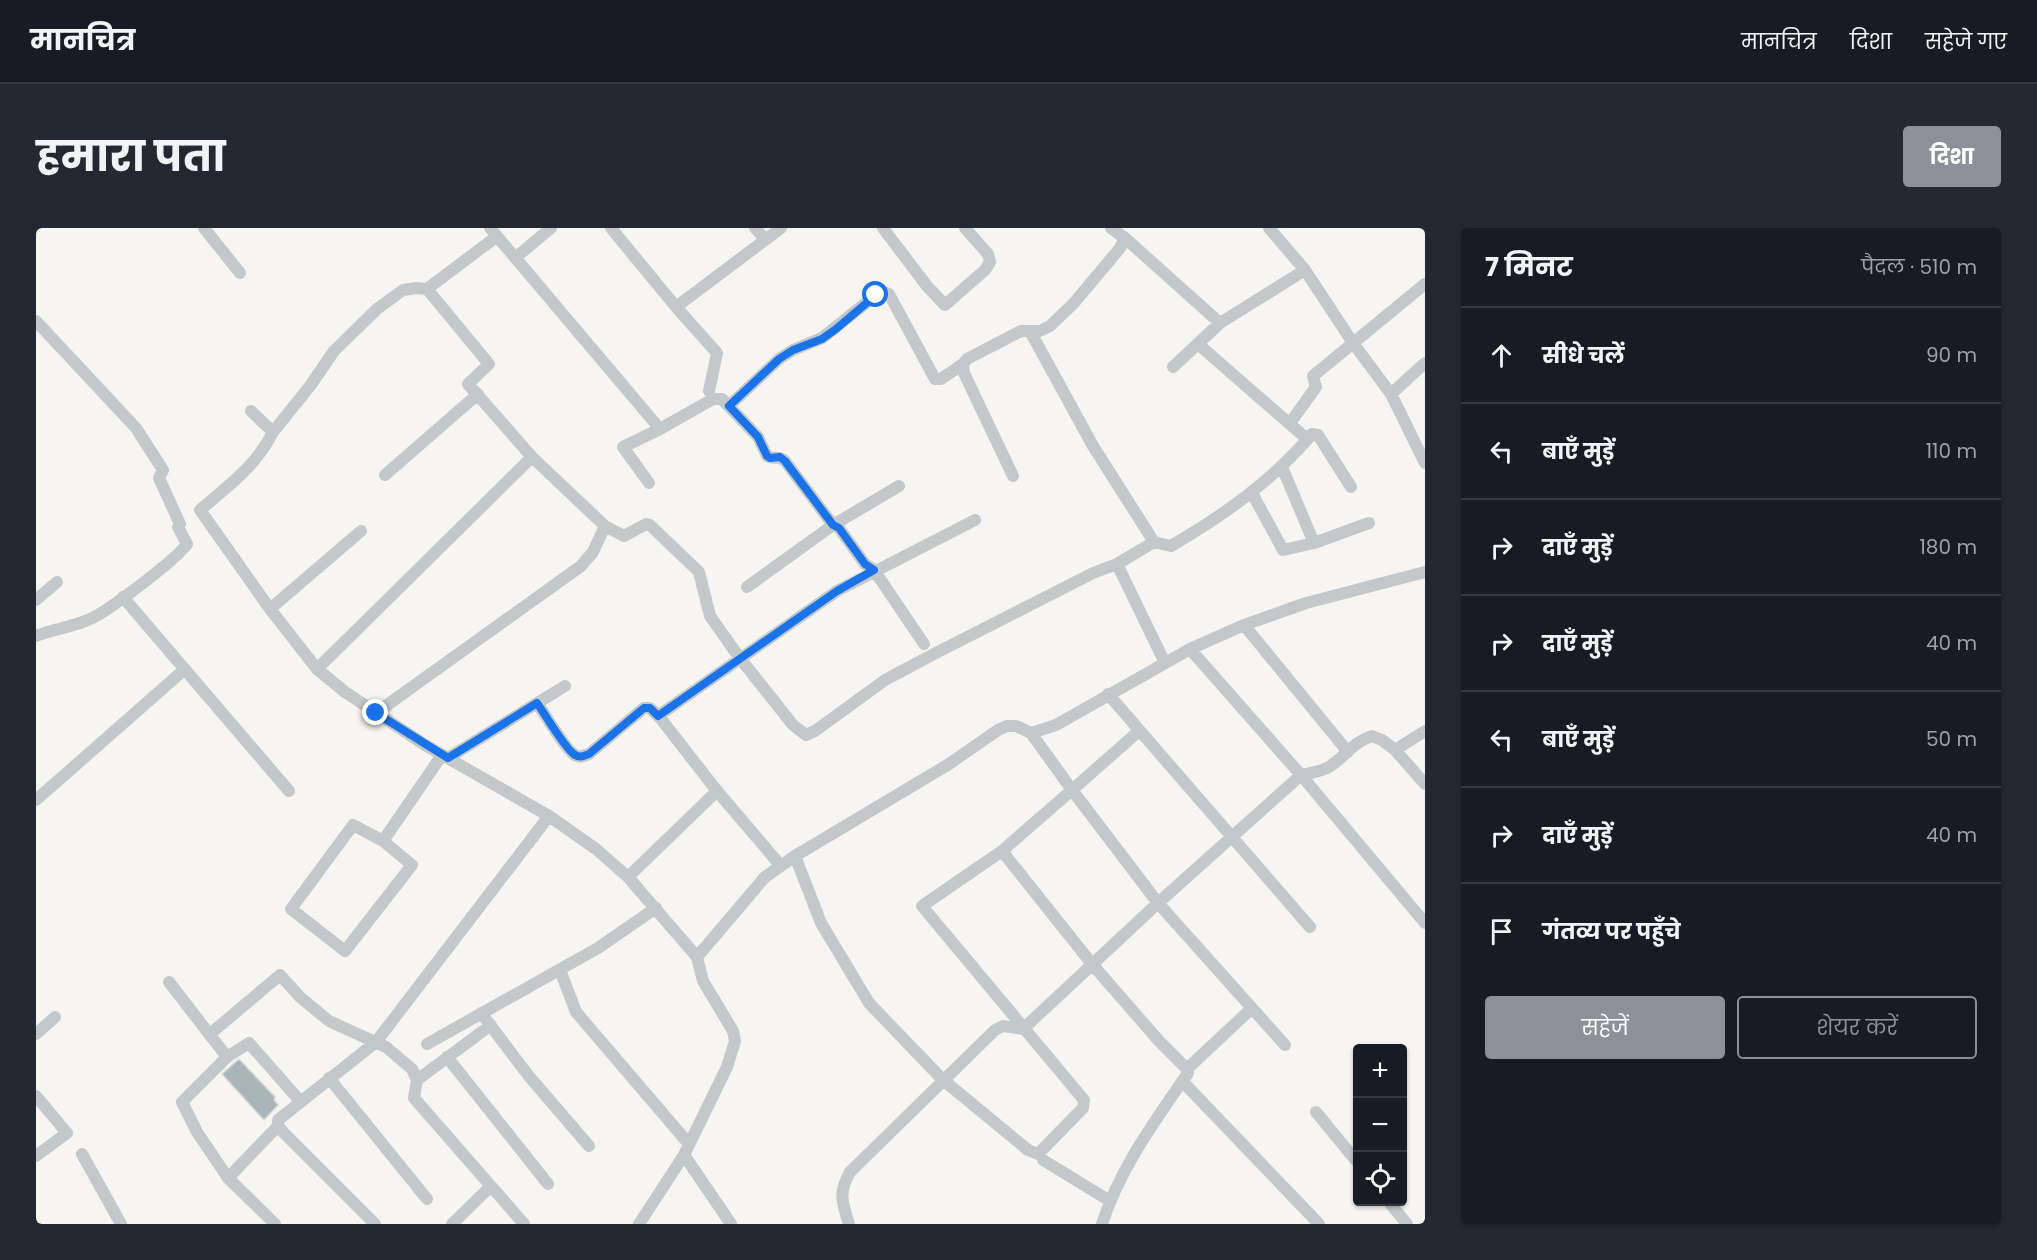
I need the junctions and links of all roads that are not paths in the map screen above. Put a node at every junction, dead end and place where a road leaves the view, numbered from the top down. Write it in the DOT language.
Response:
graph roads {
  1 [pos="204,228"];
  2 [pos="551,228"];
  3 [pos="611,228"];
  4 [pos="755,228"];
  5 [pos="781,228"];
  6 [pos="883,228"];
  7 [pos="965,228"];
  8 [pos="1111,228"];
  9 [pos="1269,228"];
  10 [pos="493,232"];
  11 [pos="1125,238"];
  12 [pos="765,240"];
  13 [pos="515,258"];
  14 [pos="1305,270"];
  15 [pos="240,273"];
  16 [pos="1425,284"];
  17 [pos="427,290"];
  18 [pos="676,307"];
  19 [pos="36,321"];
  20 [pos="1220,323"];
  21 [pos="1030,331"];
  22 [pos="1353,343"];
  23 [pos="1198,345"];
  24 [pos="1425,363"];
  25 [pos="963,364"];
  26 [pos="1173,367"];
  27 [pos="709,391"];
  28 [pos="478,394"];
  29 [pos="1391,394"];
  30 [pos="729,406"];
  31 [pos="251,411"];
  32 [pos="1290,423"];
  33 [pos="660,429"];
  34 [pos="273,432"];
  35 [pos="1307,440"];
  36 [pos="532,457"];
  37 [pos="1425,463"];
  38 [pos="1282,467"];
  39 [pos="385,475"];
  40 [pos="1013,476"];
  41 [pos="649,483"];
  42 [pos="899,486"];
  43 [pos="1351,487"];
  44 [pos="1252,493"];
  45 [pos="975,520"];
  46 [pos="1369,524"];
  47 [pos="833,525"];
  48 [pos="605,526"];
  49 [pos="361,531"];
  50 [pos="1154,542"];
  51 [pos="1314,543"];
  52 [pos="1117,564"];
  53 [pos="874,570"];
  54 [pos="1425,573"];
  55 [pos="57,582"];
  56 [pos="747,587"];
  57 [pos="123,597"];
  58 [pos="36,600"];
  59 [pos="270,609"];
  60 [pos="1244,625"];
  61 [pos="36,636"];
  62 [pos="924,644"];
  63 [pos="1190,649"];
  64 [pos="739,657"];
  65 [pos="1165,663"];
  66 [pos="185,669"];
  67 [pos="317,669"];
  68 [pos="565,686"];
  69 [pos="1108,694"];
  70 [pos="537,703"];
  71 [pos="376,713"];
  72 [pos="658,716"];
  73 [pos="1139,731"];
  74 [pos="1425,731"];
  75 [pos="1031,733"];
  76 [pos="1395,750"];
  77 [pos="1348,752"];
  78 [pos="445,757"];
  79 [pos="1301,774"];
  80 [pos="1425,784"];
  81 [pos="289,790"];
  82 [pos="1072,790"];
  83 [pos="717,791"];
  84 [pos="36,800"];
  85 [pos="549,816"];
  86 [pos="1231,838"];
  87 [pos="383,841"];
  88 [pos="1002,852"];
  89 [pos="795,856"];
  90 [pos="781,866"];
  91 [pos="628,877"];
  92 [pos="1158,903"];
  93 [pos="657,908"];
  94 [pos="1425,923"];
  95 [pos="1310,927"];
  96 [pos="697,957"];
  97 [pos="1092,964"];
  98 [pos="560,970"];
  99 [pos="169,982"];
  100 [pos="1252,1008"];
  101 [pos="481,1013"];
  102 [pos="54,1017"];
  103 [pos="491,1025"];
  104 [pos="1023,1029"];
  105 [pos="36,1034"];
  106 [pos="210,1034"];
  107 [pos="376,1042"];
  108 [pos="427,1044"];
  109 [pos="1285,1045"];
  110 [pos="227,1057"];
  111 [pos="447,1058"];
  112 [pos="1187,1069"];
  113 [pos="329,1078"];
  114 [pos="942,1079"];
  115 [pos="417,1080"];
  116 [pos="1182,1081"];
  117 [pos="36,1096"];
  118 [pos="300,1101"];
  119 [pos="1316,1112"];
  120 [pos="278,1126"];
  121 [pos="589,1146"];
  122 [pos="687,1150"];
  123 [pos="82,1154"];
  124 [pos="36,1156"];
  125 [pos="1353,1157"];
  126 [pos="1043,1160"];
  127 [pos="228,1178"];
  128 [pos="548,1184"];
  129 [pos="490,1187"];
  130 [pos="427,1199"];
  131 [pos="1110,1201"];
  132 [pos="1392,1206"];
  133 [pos="121,1224"];
  134 [pos="275,1224"];
  135 [pos="375,1224"];
  136 [pos="452,1224"];
  137 [pos="524,1224"];
  138 [pos="639,1224"];
  139 [pos="731,1224"];
  140 [pos="849,1224"];
  141 [pos="1102,1224"];
  142 [pos="1319,1224"];
  143 [pos="1407,1224"];
  1 -- 15 [label="street"];
  2 -- 13 [label="street"];
  3 -- 18 [label="street"];
  4 -- 12 [label="street"];
  5 -- 12 [label="street"];
  6 -- 7 [label="street"];
  8 -- 11 [label="street"];
  9 -- 14 [label="street"];
  10 -- 13 [label="street"];
  10 -- 17 [label="street"];
  11 -- 20 [label="street"];
  11 -- 21 [label="street"];
  12 -- 18 [label="street"];
  13 -- 33 [label="street"];
  14 -- 20 [label="street"];
  14 -- 22 [label="street"];
  16 -- 22 [label="street"];
  17 -- 28 [label="street"];
  17 -- 34 [label="street"];
  18 -- 27 [label="street"];
  19 -- 57 [label="street"];
  20 -- 23 [label="street"];
  21 -- 25 [label="street"];
  21 -- 50 [label="street"];
  22 -- 29 [label="street"];
  22 -- 32 [label="street"];
  23 -- 26 [label="street"];
  23 -- 32 [label="street"];
  24 -- 29 [label="street"];
  25 -- 30 [label="street"];
  25 -- 40 [label="street"];
  28 -- 36 [label="street"];
  28 -- 39 [label="street"];
  29 -- 37 [label="street"];
  30 -- 33 [label="street"];
  30 -- 47 [label="street"];
  31 -- 34 [label="street"];
  32 -- 35 [label="street"];
  33 -- 41 [label="street"];
  34 -- 59 [label="street"];
  35 -- 38 [label="street"];
  35 -- 43 [label="street"];
  36 -- 48 [label="street"];
  36 -- 67 [label="street"];
  38 -- 44 [label="street"];
  38 -- 51 [label="street"];
  42 -- 47 [label="street"];
  44 -- 50 [label="street"];
  44 -- 51 [label="street"];
  45 -- 53 [label="street"];
  46 -- 51 [label="street"];
  47 -- 53 [label="street"];
  47 -- 56 [label="street"];
  48 -- 64 [label="street"];
  48 -- 71 [label="street"];
  49 -- 59 [label="street"];
  50 -- 52 [label="street"];
  52 -- 64 [label="street"];
  52 -- 65 [label="street"];
  53 -- 62 [label="street"];
  53 -- 64 [label="street"];
  54 -- 60 [label="street"];
  55 -- 58 [label="street"];
  57 -- 61 [label="street"];
  57 -- 66 [label="street"];
  59 -- 67 [label="street"];
  60 -- 63 [label="street"];
  60 -- 77 [label="street"];
  63 -- 65 [label="street"];
  63 -- 79 [label="street"];
  64 -- 72 [label="street"];
  65 -- 69 [label="street"];
  66 -- 81 [label="street"];
  66 -- 84 [label="street"];
  67 -- 71 [label="street"];
  68 -- 70 [label="street"];
  69 -- 73 [label="street"];
  69 -- 75 [label="street"];
  70 -- 72 [label="street"];
  70 -- 78 [label="street"];
  71 -- 78 [label="street"];
  72 -- 83 [label="street"];
  73 -- 82 [label="street"];
  73 -- 86 [label="street"];
  74 -- 76 [label="street"];
  75 -- 82 [label="street"];
  75 -- 89 [label="street"];
  76 -- 77 [label="street"];
  76 -- 80 [label="street"];
  77 -- 79 [label="street"];
  78 -- 85 [label="street"];
  78 -- 87 [label="street"];
  79 -- 86 [label="street"];
  79 -- 94 [label="street"];
  82 -- 88 [label="street"];
  82 -- 92 [label="street"];
  83 -- 90 [label="street"];
  83 -- 91 [label="street"];
  85 -- 91 [label="street"];
  85 -- 107 [label="street"];
  86 -- 92 [label="street"];
  86 -- 95 [label="street"];
  87 -- 87 [label="street"];
  88 -- 97 [label="street"];
  88 -- 104 [label="street"];
  89 -- 90 [label="street"];
  89 -- 114 [label="street"];
  90 -- 96 [label="street"];
  91 -- 93 [label="street"];
  92 -- 97 [label="street"];
  92 -- 100 [label="street"];
  93 -- 96 [label="street"];
  93 -- 98 [label="street"];
  96 -- 122 [label="street"];
  97 -- 104 [label="street"];
  97 -- 112 [label="street"];
  98 -- 101 [label="street"];
  98 -- 122 [label="street"];
  99 -- 106 [label="street"];
  100 -- 109 [label="street"];
  100 -- 112 [label="street"];
  101 -- 103 [label="street"];
  101 -- 108 [label="street"];
  102 -- 105 [label="street"];
  103 -- 111 [label="street"];
  103 -- 121 [label="street"];
  104 -- 114 [label="street"];
  104 -- 114 [label="street"];
  106 -- 107 [label="street"];
  106 -- 110 [label="street"];
  107 -- 113 [label="street"];
  107 -- 115 [label="street"];
  110 -- 118 [label="street"];
  110 -- 127 [label="street"];
  111 -- 115 [label="street"];
  111 -- 128 [label="street"];
  112 -- 116 [label="street"];
  113 -- 118 [label="street"];
  113 -- 130 [label="street"];
  114 -- 140 [label="street"];
  115 -- 129 [label="street"];
  116 -- 131 [label="street"];
  116 -- 142 [label="street"];
  117 -- 124 [label="street"];
  118 -- 120 [label="street"];
  119 -- 125 [label="street"];
  120 -- 127 [label="street"];
  120 -- 135 [label="street"];
  122 -- 138 [label="street"];
  122 -- 139 [label="street"];
  123 -- 133 [label="street"];
  126 -- 131 [label="street"];
  127 -- 134 [label="street"];
  129 -- 136 [label="street"];
  129 -- 137 [label="street"];
  131 -- 141 [label="street"];
  132 -- 143 [label="street"];
}
